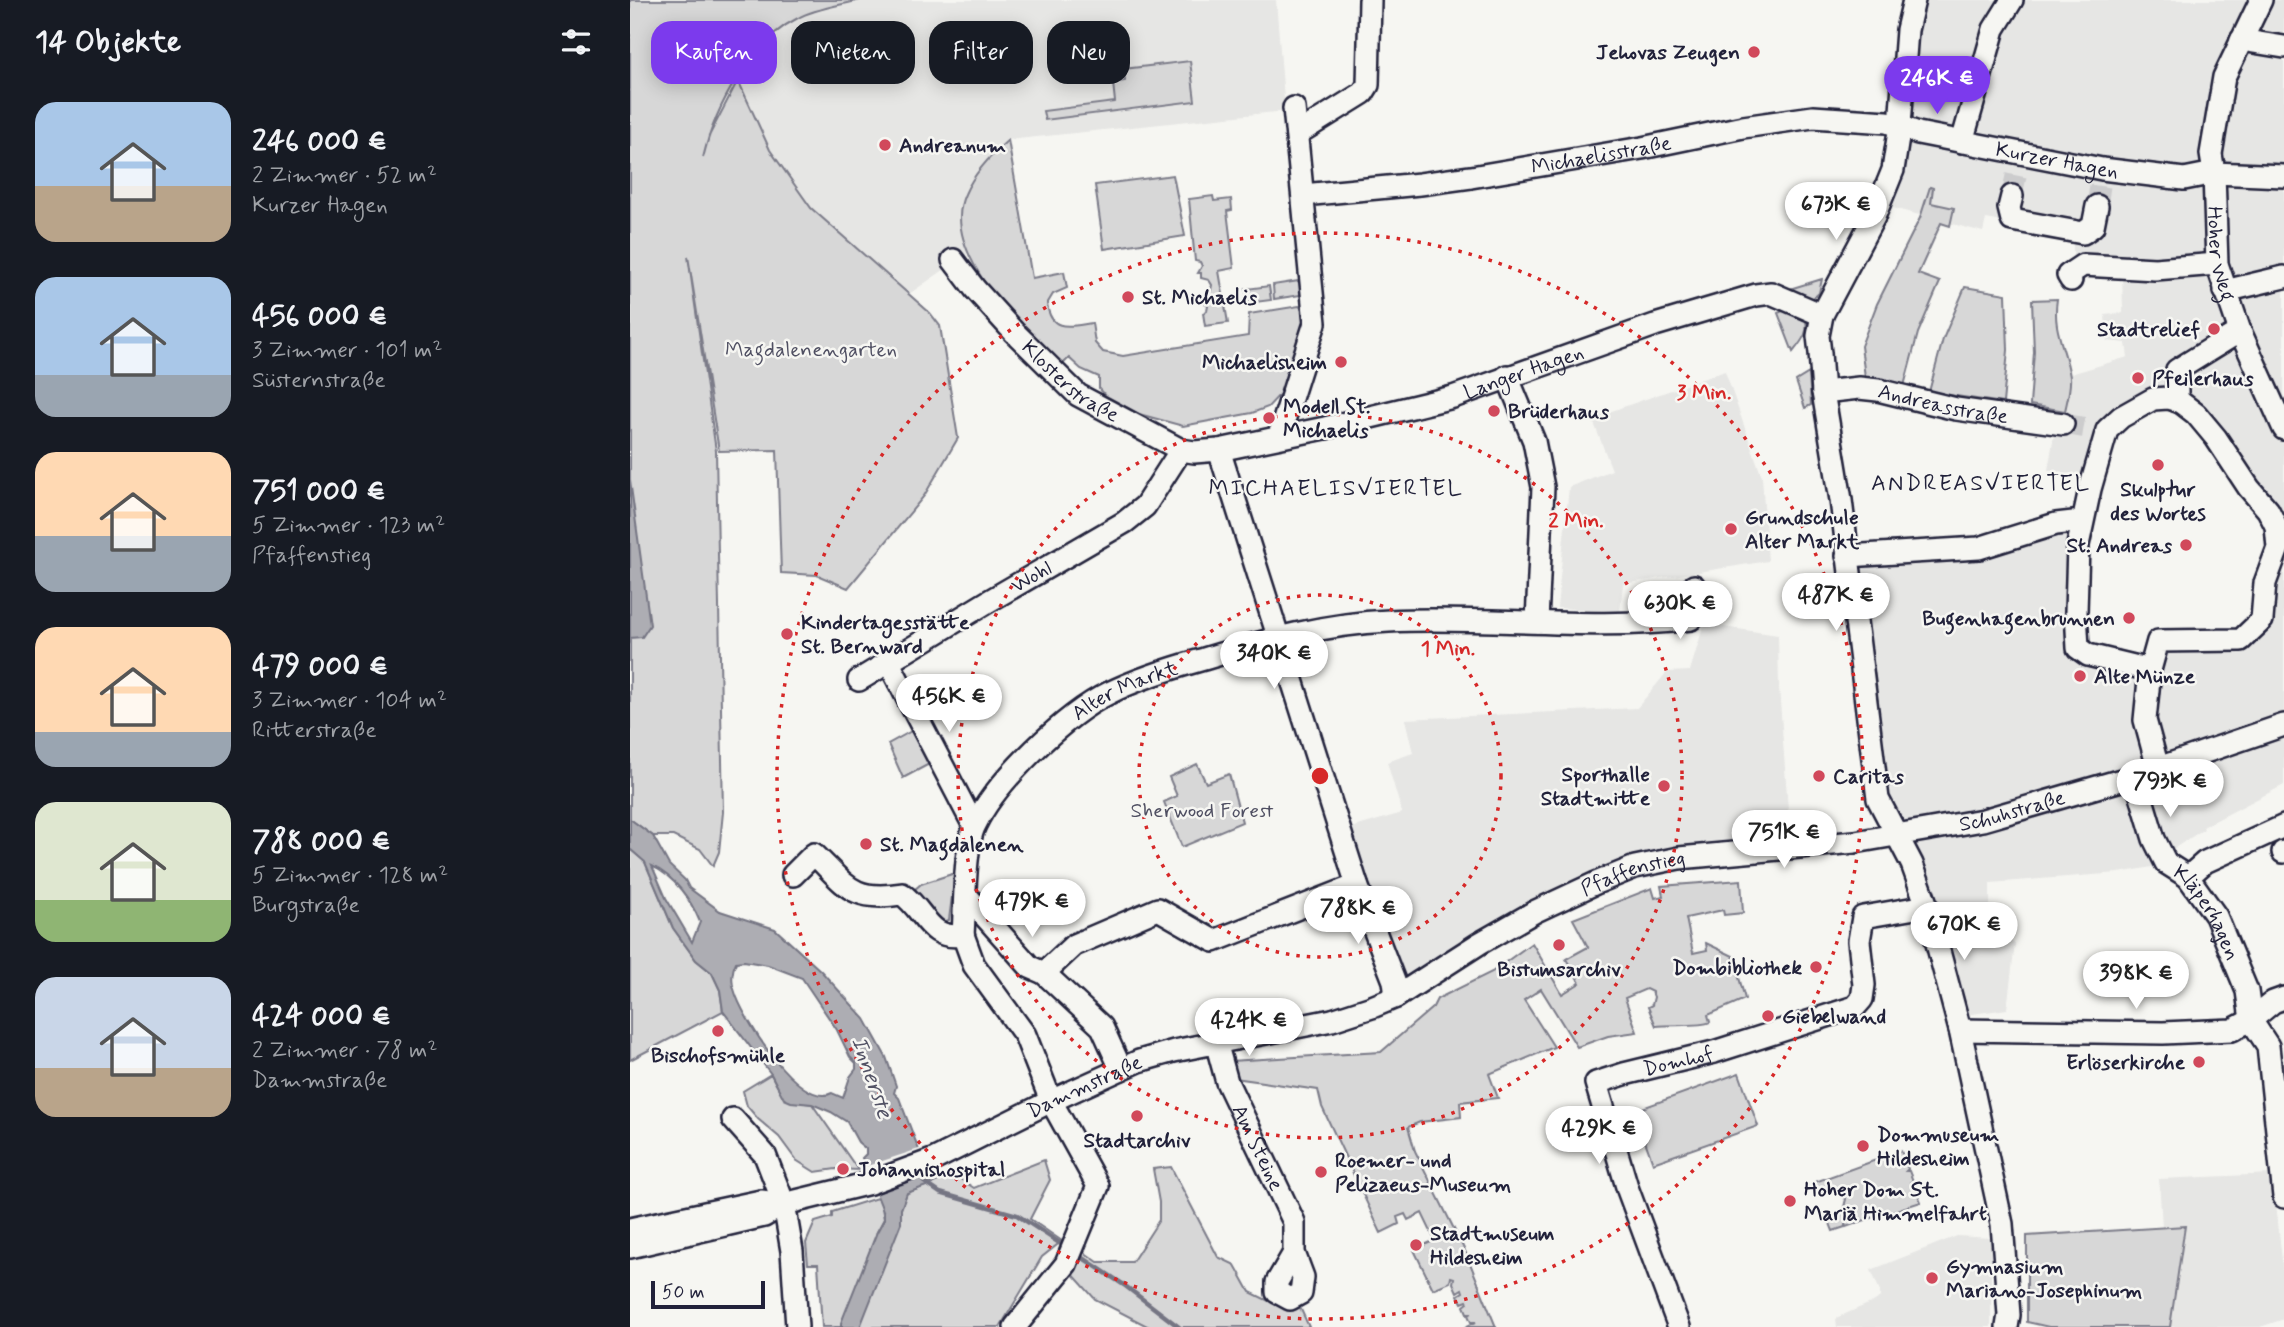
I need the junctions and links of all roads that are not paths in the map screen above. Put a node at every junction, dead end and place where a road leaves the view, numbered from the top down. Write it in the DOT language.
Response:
graph roads {
  1 [pos="1370,0"];
  2 [pos="1914,0"];
  3 [pos="2012,0"];
  4 [pos="2261,0"];
  5 [pos="2241,40"];
  6 [pos="2284,47"];
  7 [pos="1294,108"];
  8 [pos="1900,125"];
  9 [pos="1297,134"];
  10 [pos="1962,142"];
  11 [pos="2214,173"];
  12 [pos="2284,176"];
  13 [pos="2100,187"];
  14 [pos="1303,195"];
  15 [pos="2011,196"];
  16 [pos="2082,233"];
  17 [pos="953,260"];
  18 [pos="2217,264"];
  19 [pos="2284,277"];
  20 [pos="2225,291"];
  21 [pos="1822,315"];
  22 [pos="2240,331"];
  23 [pos="1507,376"];
  24 [pos="1823,392"];
  25 [pos="2177,401"];
  26 [pos="2061,424"];
  27 [pos="2284,429"];
  28 [pos="1279,436"];
  29 [pos="1181,450"];
  30 [pos="1219,450"];
  31 [pos="2082,521"];
  32 [pos="1847,556"];
  33 [pos="1694,586"];
  34 [pos="1537,622"];
  35 [pos="1279,636"];
  36 [pos="888,661"];
  37 [pos="2150,670"];
  38 [pos="859,680"];
  39 [pos="2284,724"];
  40 [pos="2158,768"];
  41 [pos="2135,776"];
  42 [pos="974,826"];
  43 [pos="2284,826"];
  44 [pos="1897,836"];
  45 [pos="793,875"];
  46 [pos="2188,877"];
  47 [pos="1357,885"];
  48 [pos="966,895"];
  49 [pos="1927,906"];
  50 [pos="963,935"];
  51 [pos="1044,973"];
  52 [pos="1396,997"];
  53 [pos="2284,999"];
  54 [pos="2250,1020"];
  55 [pos="1960,1030"];
  56 [pos="1216,1042"];
  57 [pos="1121,1069"];
  58 [pos="1051,1101"];
  59 [pos="733,1119"];
  60 [pos="2284,1197"];
  61 [pos="784,1205"];
  62 [pos="630,1230"];
  63 [pos="630,1247"];
  64 [pos="1294,1253"];
  65 [pos="797,1327"];
  66 [pos="1015,1327"];
  67 [pos="1679,1327"];
  68 [pos="2007,1327"];
  1 -- 9 [label="street"];
  2 -- 8 [label="street"];
  3 -- 10 [label="street"];
  4 -- 5 [label="street, Hoher Weg"];
  5 -- 6 [label="street"];
  5 -- 11 [label="street, Hoher Weg"];
  7 -- 9 [label="street"];
  8 -- 10 [label="street, Kurzer Hagen"];
  8 -- 14 [label="street, Michaelisstraße"];
  8 -- 21 [label="street"];
  9 -- 14 [label="street"];
  10 -- 13 [label="street, Kurzer Hagen"];
  11 -- 12 [label="street, Kurzer Hagen"];
  11 -- 13 [label="street, Kurzer Hagen"];
  11 -- 18 [label="street, Hoher Weg"];
  13 -- 16 [label="street"];
  14 -- 28 [label="street"];
  15 -- 16 [label="street"];
  16 -- 18 [label="street"];
  17 -- 29 [label="street, Klosterstraße"];
  18 -- 20 [label="street, Hoher Weg"];
  19 -- 20 [label="street"];
  20 -- 22 [label="street, Hoher Weg"];
  21 -- 23 [label="street, Langer Hagen"];
  21 -- 24 [label="street"];
  22 -- 25 [label="street"];
  22 -- 27 [label="street, Hoher Weg"];
  23 -- 28 [label="street, Langer Hagen"];
  23 -- 34 [label="street"];
  24 -- 26 [label="street, Andreasstraße"];
  24 -- 32 [label="street"];
  25 -- 31 [label="street"];
  25 -- 37 [label="street"];
  28 -- 30 [label="street, Langer Hagen"];
  29 -- 30 [label="street, Klosterstraße"];
  29 -- 36 [label="street, Wohl"];
  30 -- 35 [label="street"];
  31 -- 32 [label="street"];
  31 -- 37 [label="street"];
  32 -- 44 [label="street"];
  33 -- 34 [label="street, Alter Markt"];
  34 -- 35 [label="street, Alter Markt"];
  35 -- 42 [label="street, Alter Markt"];
  35 -- 47 [label="street"];
  36 -- 38 [label="street, Wohl"];
  36 -- 42 [label="street"];
  37 -- 40 [label="street"];
  39 -- 40 [label="street, Schuhstraße"];
  40 -- 41 [label="street, Schuhstraße"];
  41 -- 44 [label="street, Schuhstraße"];
  41 -- 46 [label="street, Kläperhagen"];
  42 -- 48 [label="street, Alter Markt"];
  43 -- 46 [label="street"];
  44 -- 49 [label="street"];
  44 -- 52 [label="street, Pfaffenstieg"];
  45 -- 50 [label="street"];
  46 -- 54 [label="street, Kläperhagen"];
  47 -- 51 [label="street"];
  47 -- 52 [label="street"];
  48 -- 50 [label="street, Alter Markt"];
  48 -- 51 [label="street"];
  49 -- 55 [label="street"];
  49 -- 67 [label="street, Domhof"];
  50 -- 58 [label="street"];
  51 -- 57 [label="street"];
  52 -- 56 [label="street, Dammstraße"];
  53 -- 54 [label="street"];
  54 -- 55 [label="street"];
  54 -- 60 [label="street"];
  55 -- 68 [label="street"];
  56 -- 57 [label="street, Dammstraße"];
  56 -- 64 [label="street, Am Steine"];
  57 -- 58 [label="street, Dammstraße"];
  58 -- 61 [label="street, Dammstraße"];
  58 -- 66 [label="street"];
  59 -- 61 [label="street"];
  61 -- 62 [label="street, Dammstraße"];
  61 -- 63 [label="street, Dammstraße"];
  61 -- 65 [label="street"];
}
